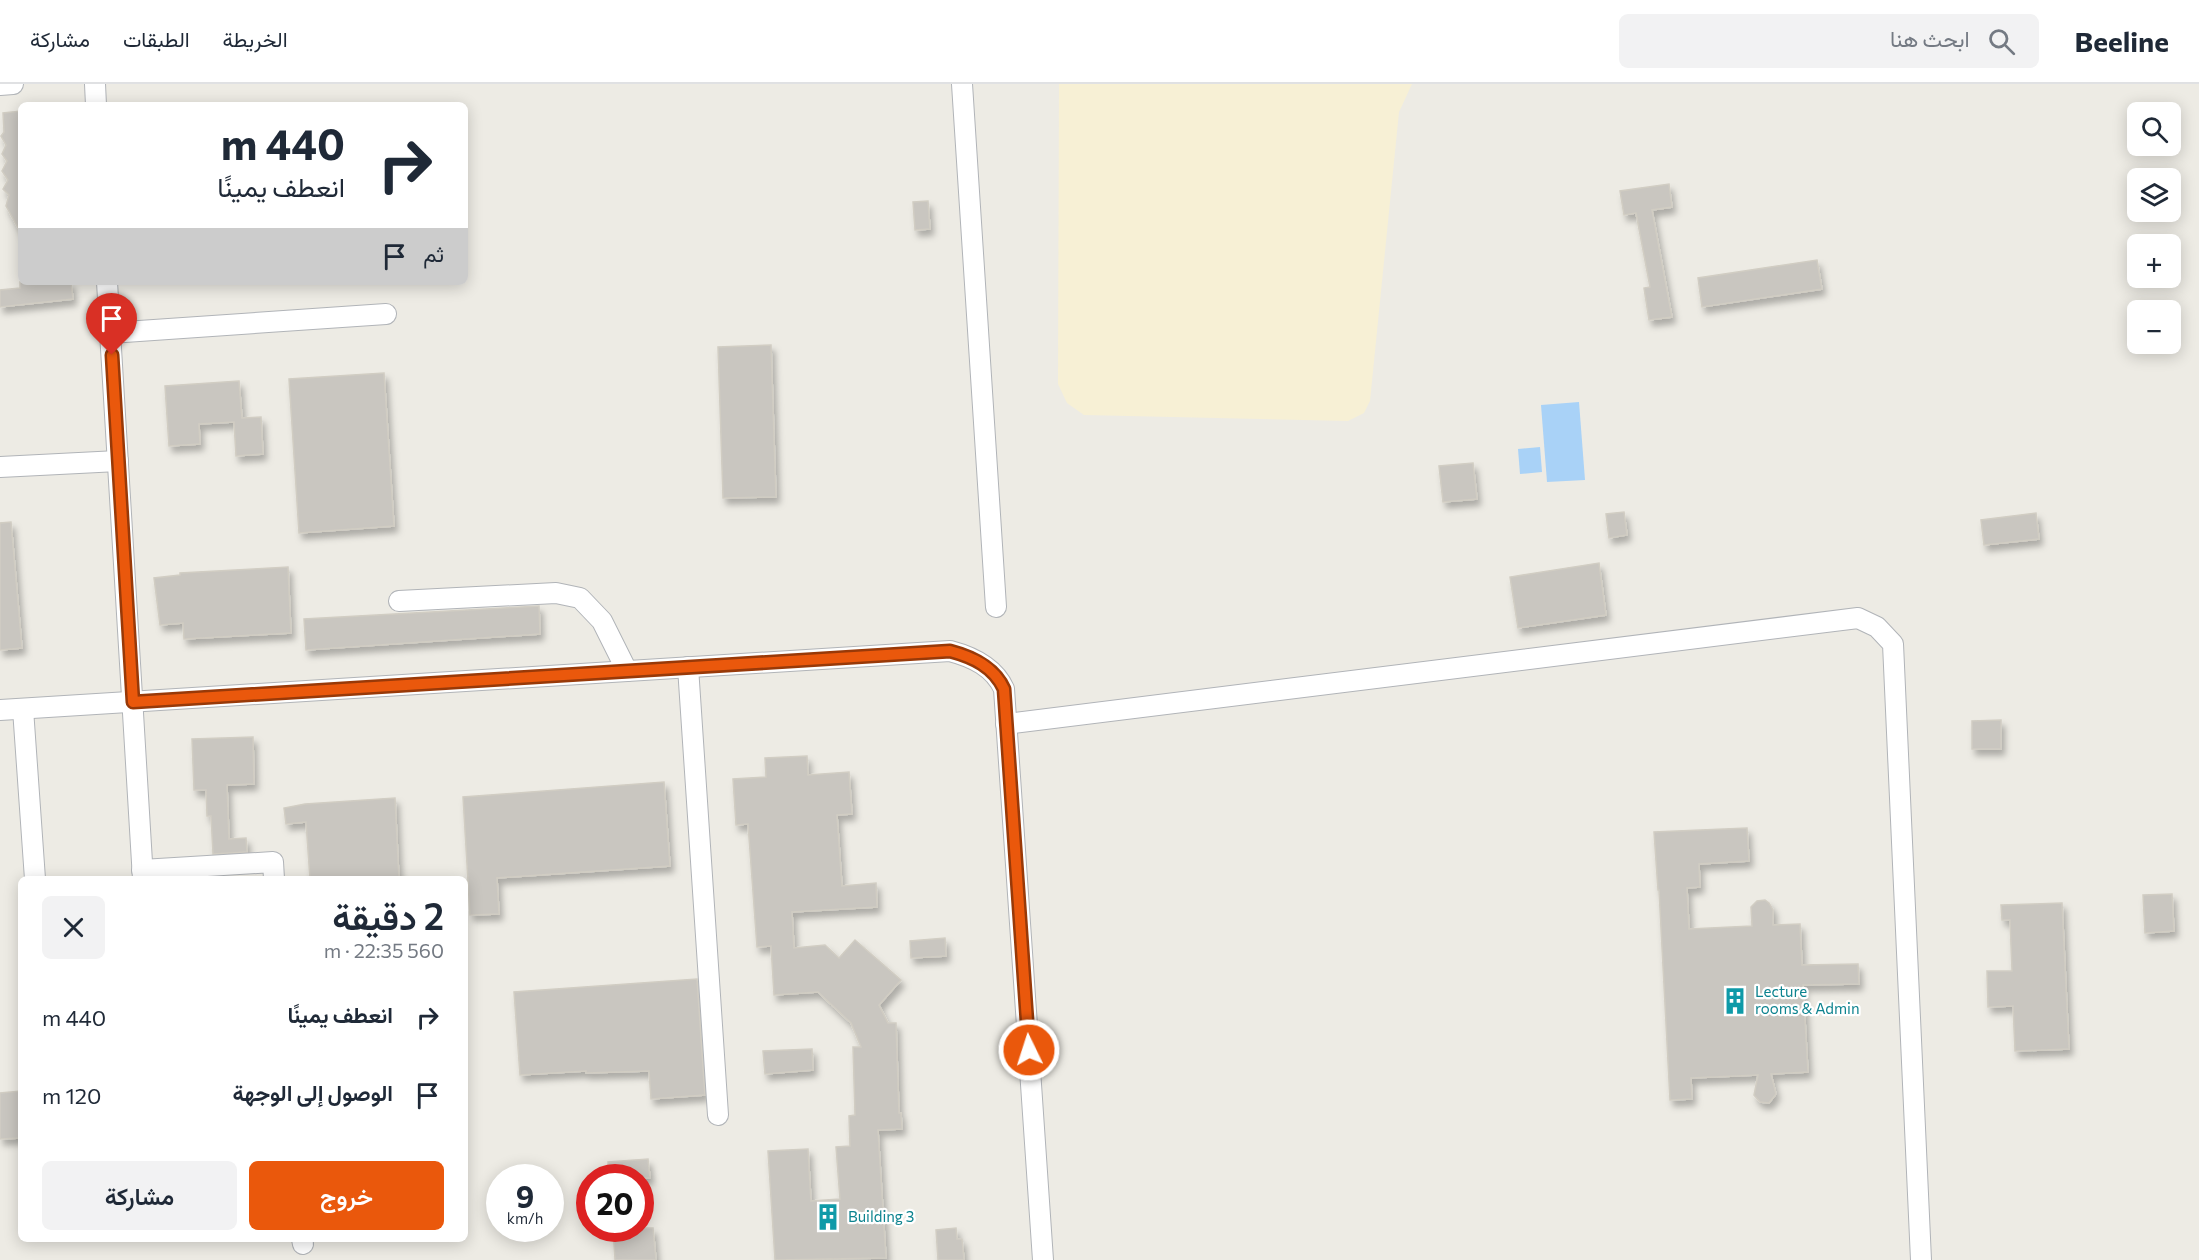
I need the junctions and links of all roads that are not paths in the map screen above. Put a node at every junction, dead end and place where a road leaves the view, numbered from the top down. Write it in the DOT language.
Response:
graph roads {
  1 [pos="13,84"];
  2 [pos="95,84"];
  3 [pos="962,84"];
  4 [pos="0,85"];
  5 [pos="96,102"];
  6 [pos="107,285"];
  7 [pos="386,314"];
  8 [pos="110,333"];
  9 [pos="118,461"];
  10 [pos="0,467"];
  11 [pos="399,601"];
  12 [pos="996,607"];
  13 [pos="688,667"];
  14 [pos="627,671"];
  15 [pos="133,702"];
  16 [pos="23,709"];
  17 [pos="0,710"];
  18 [pos="1006,724"];
  19 [pos="143,875"];
  20 [pos="35,876"];
  21 [pos="274,876"];
  22 [pos="718,1115"];
  23 [pos="1043,1260"];
  24 [pos="1921,1260"];
  1 -- 4 [label="lane"];
  2 -- 5 [label="lane"];
  3 -- 12 [label="lane"];
  6 -- 8 [label="lane"];
  7 -- 8 [label="lane"];
  8 -- 9 [label="lane"];
  9 -- 10 [label="lane"];
  9 -- 15 [label="lane"];
  11 -- 14 [label="lane"];
  13 -- 14 [label="lane"];
  13 -- 18 [label="lane"];
  13 -- 22 [label="lane"];
  14 -- 15 [label="lane"];
  15 -- 16 [label="lane"];
  15 -- 19 [label="lane"];
  16 -- 17 [label="lane"];
  16 -- 20 [label="lane"];
  18 -- 23 [label="lane"];
  18 -- 24 [label="lane"];
  19 -- 21 [label="lane"];
}
